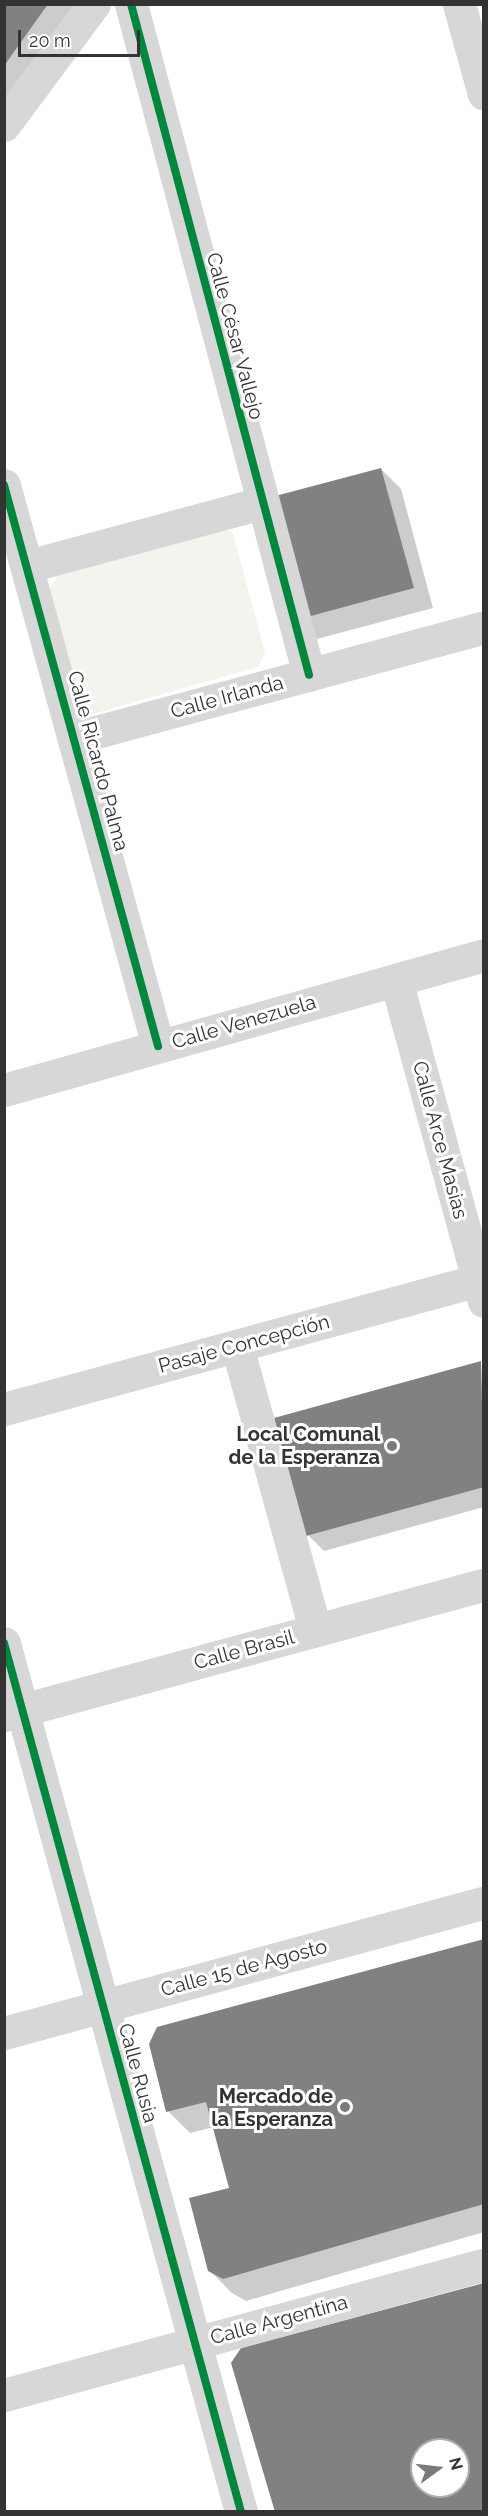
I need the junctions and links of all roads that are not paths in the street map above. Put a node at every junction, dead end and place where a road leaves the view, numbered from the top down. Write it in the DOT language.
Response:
graph roads {
  1 [pos="94,4"];
  2 [pos="131,4"];
  3 [pos="459,4"];
  4 [pos="483,94"];
  5 [pos="4,125"];
  6 [pos="4,485"];
  7 [pos="262,503"];
  8 [pos="28,566"];
  9 [pos="483,627"];
  10 [pos="309,675"];
  11 [pos="74,738"];
  12 [pos="483,956"];
  13 [pos="396,980"];
  14 [pos="158,1046"];
  15 [pos="4,1089"];
  16 [pos="482,1287"];
  17 [pos="237,1346"];
  18 [pos="4,1409"];
  19 [pos="483,1585"];
  20 [pos="315,1630"];
  21 [pos="4,1643"];
  22 [pos="14,1712"];
  23 [pos="483,1903"];
  24 [pos="103,2006"];
  25 [pos="4,2033"];
  26 [pos="483,2265"];
  27 [pos="195,2343"];
  28 [pos="4,2395"];
  29 [pos="241,2511"];
  1 -- 5 [label="street"];
  2 -- 7 [label="street, Calle César Vallejo"];
  3 -- 4 [label="street"];
  6 -- 8 [label="street, Calle Ricardo Palma"];
  7 -- 8 [label="street"];
  7 -- 10 [label="street, Calle César Vallejo"];
  8 -- 11 [label="street, Calle Ricardo Palma"];
  9 -- 10 [label="street, Calle Irlanda"];
  10 -- 11 [label="street, Calle Irlanda"];
  11 -- 14 [label="street, Calle Ricardo Palma"];
  12 -- 13 [label="street, Calle Venezuela"];
  13 -- 14 [label="street, Calle Venezuela"];
  13 -- 16 [label="street, Calle Arce Masias"];
  14 -- 15 [label="street, Calle Venezuela"];
  16 -- 17 [label="street, Pasaje Concepción"];
  17 -- 18 [label="street, Pasaje Concepción"];
  17 -- 20 [label="street"];
  19 -- 20 [label="street, Calle Brasil"];
  20 -- 22 [label="street, Calle Brasil"];
  21 -- 22 [label="street, Calle Rusia"];
  22 -- 24 [label="street, Calle Rusia"];
  23 -- 24 [label="street, Calle 15 de Agosto"];
  24 -- 25 [label="street, Calle 15 de Agosto"];
  24 -- 27 [label="street, Calle Rusia"];
  26 -- 27 [label="street, Calle Argentina"];
  27 -- 28 [label="street, Calle Argentina"];
  27 -- 29 [label="street, Calle Rusia"];
}
